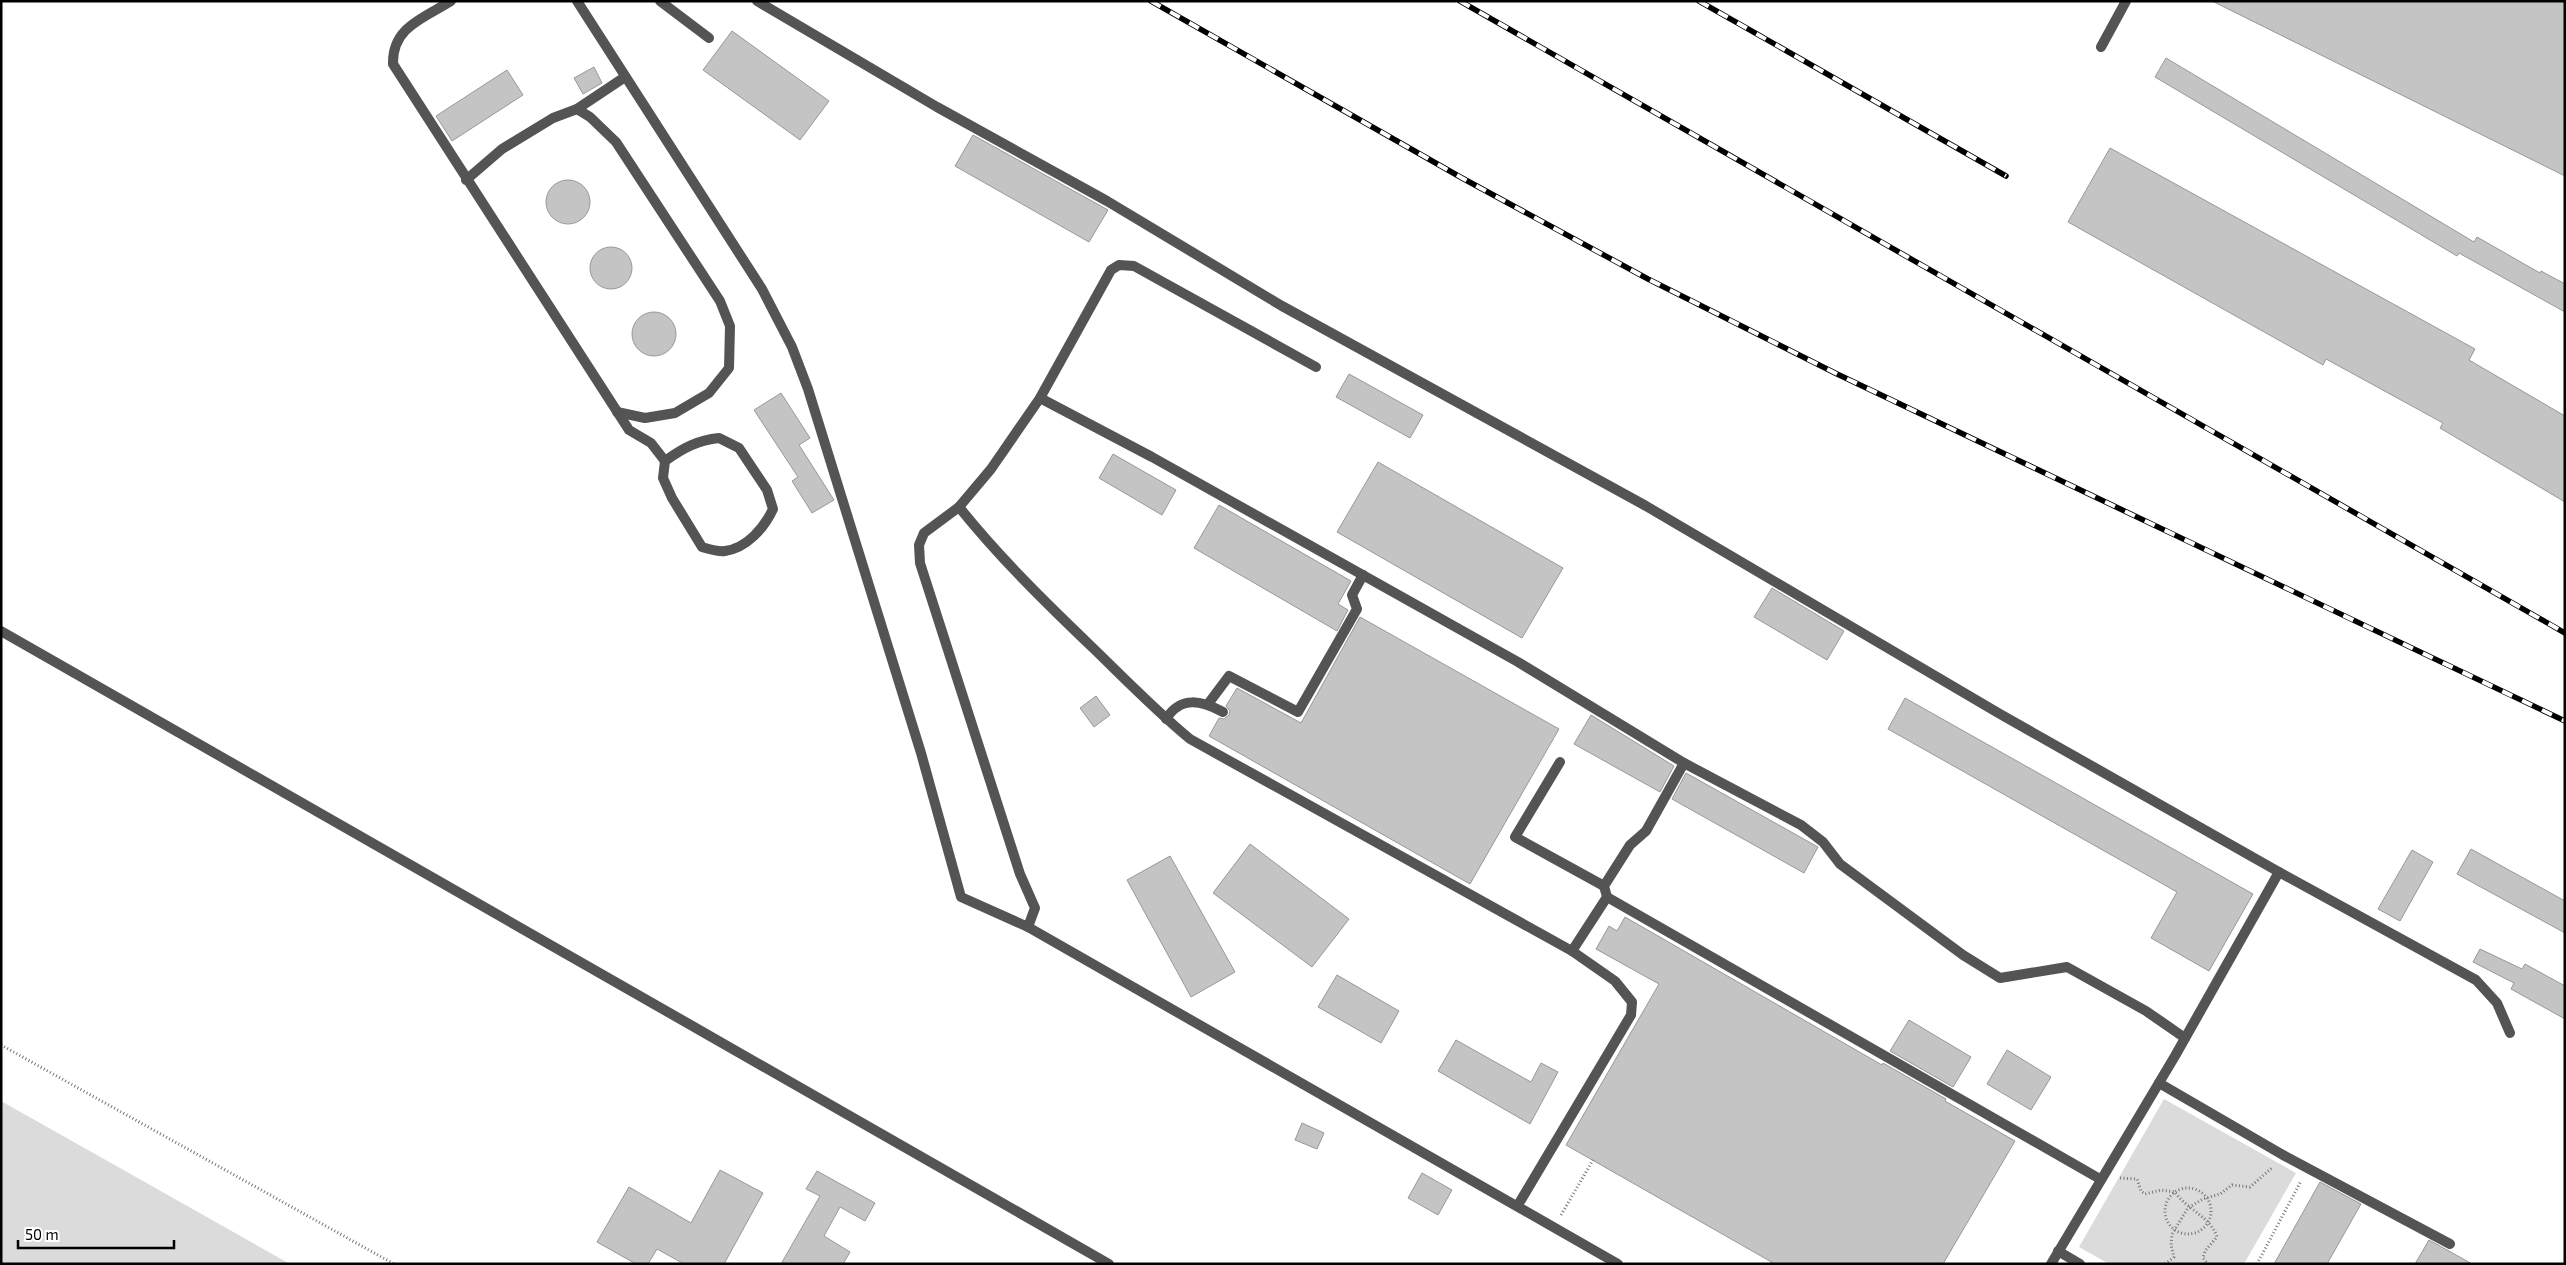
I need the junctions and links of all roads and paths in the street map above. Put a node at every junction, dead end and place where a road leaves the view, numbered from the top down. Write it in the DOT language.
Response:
graph roads {
  1 [pos="451,1"];
  2 [pos="577,1"];
  3 [pos="660,1"];
  4 [pos="757,1"];
  5 [pos="2126,1"];
  6 [pos="709,38"];
  7 [pos="2102,47"];
  8 [pos="625,78"];
  9 [pos="577,109"];
  10 [pos="466,180"];
  11 [pos="1316,367"];
  12 [pos="1040,398"];
  13 [pos="617,412"];
  14 [pos="666,461"];
  15 [pos="959,507"];
  16 [pos="1363,575"];
  17 [pos="1,631"];
  18 [pos="1208,704"];
  19 [pos="1223,712"];
  20 [pos="1166,719"];
  21 [pos="1560,762"];
  22 [pos="1684,763"];
  23 [pos="2279,872"];
  24 [pos="1605,891"];
  25 [pos="1028,927"];
  26 [pos="1572,951"];
  27 [pos="2510,1033"];
  28 [pos="2185,1038"];
  29 [pos="1,1045"];
  30 [pos="2159,1082"];
  31 [pos="2283,1155"];
  32 [pos="1594,1160"];
  33 [pos="2308,1168"];
  34 [pos="2102,1175"];
  35 [pos="2175,1192"];
  36 [pos="2208,1199"];
  37 [pos="1518,1205"];
  38 [pos="2188,1208"];
  39 [pos="2208,1222"];
  40 [pos="1555,1227"];
  41 [pos="2175,1230"];
  42 [pos="2450,1244"];
  43 [pos="2058,1251"];
  44 [pos="394,1264"];
  45 [pos="1109,1264"];
  46 [pos="1618,1264"];
  47 [pos="2051,1264"];
  48 [pos="2080,1264"];
  49 [pos="2165,1264"];
  50 [pos="2208,1264"];
  51 [pos="2257,1264"];
  1 -- 10 [label="lane"];
  2 -- 8 [label="lane"];
  3 -- 6 [label="lane"];
  4 -- 23 [label="lane"];
  5 -- 7 [label="lane"];
  8 -- 9 [label="lane"];
  8 -- 25 [label="lane"];
  9 -- 10 [label="lane"];
  9 -- 13 [label="lane"];
  10 -- 13 [label="lane"];
  11 -- 12 [label="lane"];
  12 -- 15 [label="lane"];
  12 -- 16 [label="lane"];
  13 -- 14 [label="lane"];
  14 -- 14 [label="lane"];
  15 -- 20 [label="lane"];
  15 -- 25 [label="lane"];
  16 -- 18 [label="lane"];
  16 -- 22 [label="lane"];
  17 -- 45 [label="lane"];
  18 -- 19 [label="lane"];
  18 -- 20 [label="lane"];
  20 -- 26 [label="lane"];
  21 -- 24 [label="lane"];
  22 -- 24 [label="lane"];
  22 -- 28 [label="lane"];
  23 -- 27 [label="lane"];
  23 -- 28 [label="lane"];
  24 -- 26 [label="lane"];
  24 -- 34 [label="lane"];
  25 -- 37 [label="lane"];
  26 -- 37 [label="lane"];
  28 -- 30 [label="lane"];
  29 -- 44 [label="path"];
  30 -- 31 [label="lane"];
  30 -- 34 [label="lane"];
  31 -- 33 [label="lane"];
  31 -- 36 [label="path"];
  32 -- 40 [label="path"];
  33 -- 42 [label="lane"];
  33 -- 51 [label="path"];
  34 -- 35 [label="path"];
  34 -- 43 [label="lane"];
  35 -- 36 [label="path"];
  35 -- 38 [label="path"];
  35 -- 41 [label="path"];
  36 -- 38 [label="path"];
  36 -- 39 [label="path"];
  37 -- 40 [label="lane"];
  38 -- 39 [label="path"];
  38 -- 41 [label="path"];
  39 -- 41 [label="path"];
  39 -- 50 [label="path"];
  40 -- 46 [label="lane"];
  41 -- 49 [label="path"];
  43 -- 47 [label="lane"];
  43 -- 48 [label="lane"];
}
